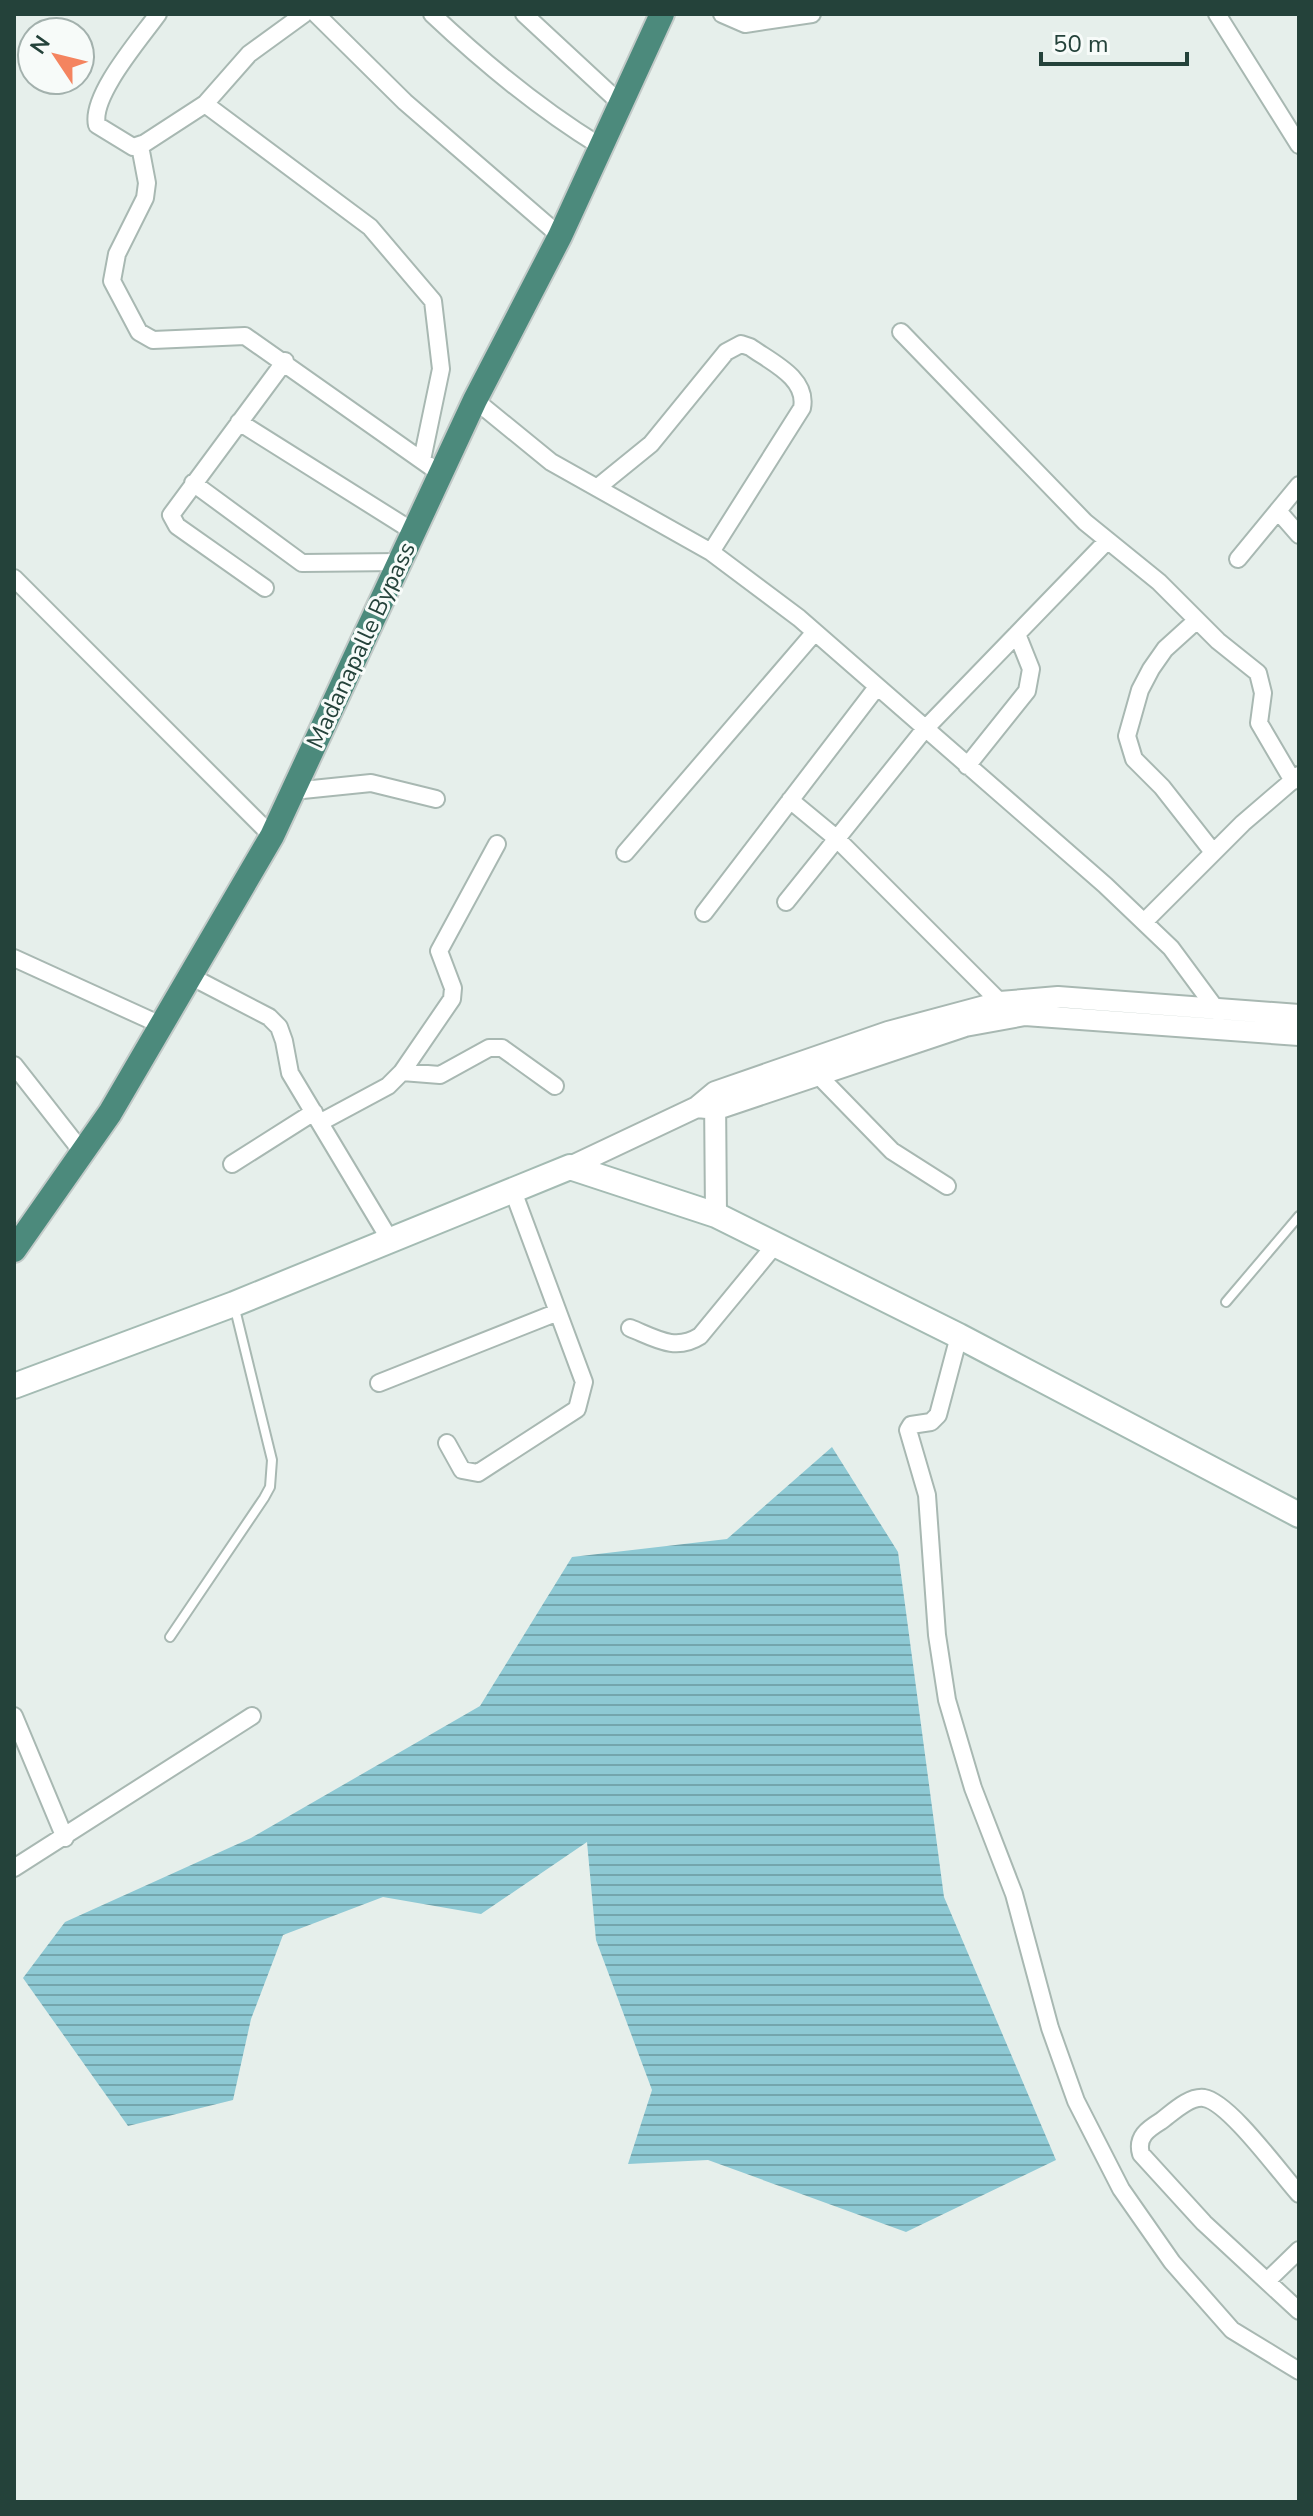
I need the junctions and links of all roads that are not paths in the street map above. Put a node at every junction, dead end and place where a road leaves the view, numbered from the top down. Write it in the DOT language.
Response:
graph roads {
  1 [pos="158,14"];
  2 [pos="304,14"];
  3 [pos="316,14"];
  4 [pos="432,14"];
  5 [pos="524,14"];
  6 [pos="662,14"];
  7 [pos="722,14"];
  8 [pos="812,14"];
  9 [pos="1217,14"];
  10 [pos="751,19"];
  11 [pos="620,103"];
  12 [pos="205,104"];
  13 [pos="1299,145"];
  14 [pos="140,146"];
  15 [pos="600,146"];
  16 [pos="560,236"];
  17 [pos="901,332"];
  18 [pos="285,361"];
  19 [pos="475,400"];
  20 [pos="239,422"];
  21 [pos="432,467"];
  22 [pos="193,483"];
  23 [pos="1299,485"];
  24 [pos="598,487"];
  25 [pos="1278,511"];
  26 [pos="414,532"];
  27 [pos="1299,535"];
  28 [pos="1107,541"];
  29 [pos="711,552"];
  30 [pos="1238,559"];
  31 [pos="400,562"];
  32 [pos="14,578"];
  33 [pos="265,588"];
  34 [pos="1197,620"];
  35 [pos="815,632"];
  36 [pos="1017,634"];
  37 [pos="877,687"];
  38 [pos="924,730"];
  39 [pos="967,766"];
  40 [pos="1296,778"];
  41 [pos="293,791"];
  42 [pos="436,799"];
  43 [pos="790,800"];
  44 [pos="272,836"];
  45 [pos="836,838"];
  46 [pos="497,844"];
  47 [pos="1213,852"];
  48 [pos="625,853"];
  49 [pos="786,902"];
  50 [pos="704,913"];
  51 [pos="1144,922"];
  52 [pos="14,958"];
  53 [pos="190,976"];
  54 [pos="1000,1002"];
  55 [pos="1217,1010"];
  56 [pos="1299,1015"];
  57 [pos="161,1025"];
  58 [pos="1231,1029"];
  59 [pos="1299,1035"];
  60 [pos="14,1065"];
  61 [pos="402,1072"];
  62 [pos="818,1075"];
  63 [pos="555,1086"];
  64 [pos="710,1103"];
  65 [pos="318,1117"];
  66 [pos="83,1153"];
  67 [pos="232,1164"];
  68 [pos="570,1167"];
  69 [pos="947,1186"];
  70 [pos="513,1191"];
  71 [pos="716,1215"];
  72 [pos="1299,1216"];
  73 [pos="390,1240"];
  74 [pos="775,1245"];
  75 [pos="14,1250"];
  76 [pos="1226,1302"];
  77 [pos="234,1304"];
  78 [pos="558,1312"];
  79 [pos="630,1328"];
  80 [pos="959,1336"];
  81 [pos="379,1383"];
  82 [pos="14,1386"];
  83 [pos="447,1443"];
  84 [pos="1299,1515"];
  85 [pos="170,1637"];
  86 [pos="14,1716"];
  87 [pos="252,1716"];
  88 [pos="65,1838"];
  89 [pos="14,1868"];
  90 [pos="1299,2194"];
  91 [pos="1299,2250"];
  92 [pos="1267,2281"];
  93 [pos="1299,2311"];
  94 [pos="1299,2371"];
  1 -- 14 [label="street"];
  2 -- 12 [label="street"];
  3 -- 16 [label="street"];
  4 -- 15 [label="street"];
  5 -- 11 [label="street"];
  6 -- 11 [label="highway, Madanapalle Bypass"];
  7 -- 10 [label="street"];
  8 -- 10 [label="street"];
  9 -- 13 [label="street"];
  11 -- 15 [label="highway, Madanapalle Bypass"];
  12 -- 14 [label="street"];
  12 -- 21 [label="street"];
  14 -- 18 [label="street"];
  15 -- 16 [label="highway, Madanapalle Bypass"];
  16 -- 19 [label="highway, Madanapalle Bypass"];
  17 -- 28 [label="street"];
  18 -- 20 [label="street"];
  18 -- 21 [label="street"];
  19 -- 21 [label="highway, Madanapalle Bypass"];
  19 -- 24 [label="street"];
  20 -- 22 [label="street"];
  20 -- 26 [label="street"];
  21 -- 26 [label="highway, Madanapalle Bypass"];
  22 -- 31 [label="street"];
  22 -- 33 [label="street"];
  23 -- 25 [label="street"];
  24 -- 29 [label="street"];
  24 -- 29 [label="street"];
  25 -- 27 [label="street"];
  25 -- 30 [label="street"];
  26 -- 31 [label="highway, Madanapalle Bypass"];
  28 -- 34 [label="street"];
  28 -- 36 [label="street"];
  29 -- 35 [label="street"];
  31 -- 41 [label="highway, Madanapalle Bypass"];
  32 -- 44 [label="street"];
  34 -- 40 [label="street"];
  34 -- 47 [label="street"];
  35 -- 37 [label="street"];
  35 -- 48 [label="street"];
  36 -- 38 [label="street"];
  36 -- 39 [label="street"];
  37 -- 38 [label="street"];
  37 -- 43 [label="street"];
  38 -- 39 [label="street"];
  38 -- 45 [label="street"];
  39 -- 51 [label="street"];
  40 -- 47 [label="street"];
  41 -- 42 [label="street"];
  41 -- 44 [label="highway, Madanapalle Bypass"];
  43 -- 45 [label="street"];
  43 -- 50 [label="street"];
  44 -- 53 [label="highway, Madanapalle Bypass"];
  45 -- 49 [label="street"];
  45 -- 54 [label="street"];
  46 -- 61 [label="street"];
  47 -- 51 [label="street"];
  51 -- 55 [label="street"];
  52 -- 57 [label="street"];
  53 -- 57 [label="highway, Madanapalle Bypass"];
  53 -- 65 [label="street"];
  54 -- 55 [label="street"];
  54 -- 64 [label="street"];
  55 -- 56 [label="street"];
  55 -- 58 [label="street"];
  57 -- 66 [label="highway, Madanapalle Bypass"];
  58 -- 59 [label="street"];
  58 -- 62 [label="street"];
  60 -- 66 [label="street"];
  61 -- 63 [label="street"];
  61 -- 65 [label="street"];
  62 -- 64 [label="street"];
  62 -- 69 [label="street"];
  64 -- 68 [label="street"];
  64 -- 71 [label="street"];
  65 -- 67 [label="street"];
  65 -- 73 [label="street"];
  66 -- 75 [label="highway, Madanapalle Bypass"];
  68 -- 70 [label="main road"];
  68 -- 71 [label="main road"];
  70 -- 73 [label="main road"];
  70 -- 78 [label="street"];
  71 -- 74 [label="main road"];
  72 -- 76 [label="lane"];
  73 -- 77 [label="main road"];
  74 -- 79 [label="street"];
  74 -- 80 [label="main road"];
  77 -- 82 [label="main road"];
  77 -- 85 [label="lane"];
  78 -- 81 [label="street"];
  78 -- 83 [label="street"];
  80 -- 84 [label="main road"];
  80 -- 94 [label="street"];
  86 -- 88 [label="street"];
  87 -- 88 [label="street"];
  88 -- 89 [label="street"];
  90 -- 92 [label="street"];
  91 -- 92 [label="street"];
  92 -- 93 [label="street"];
}
